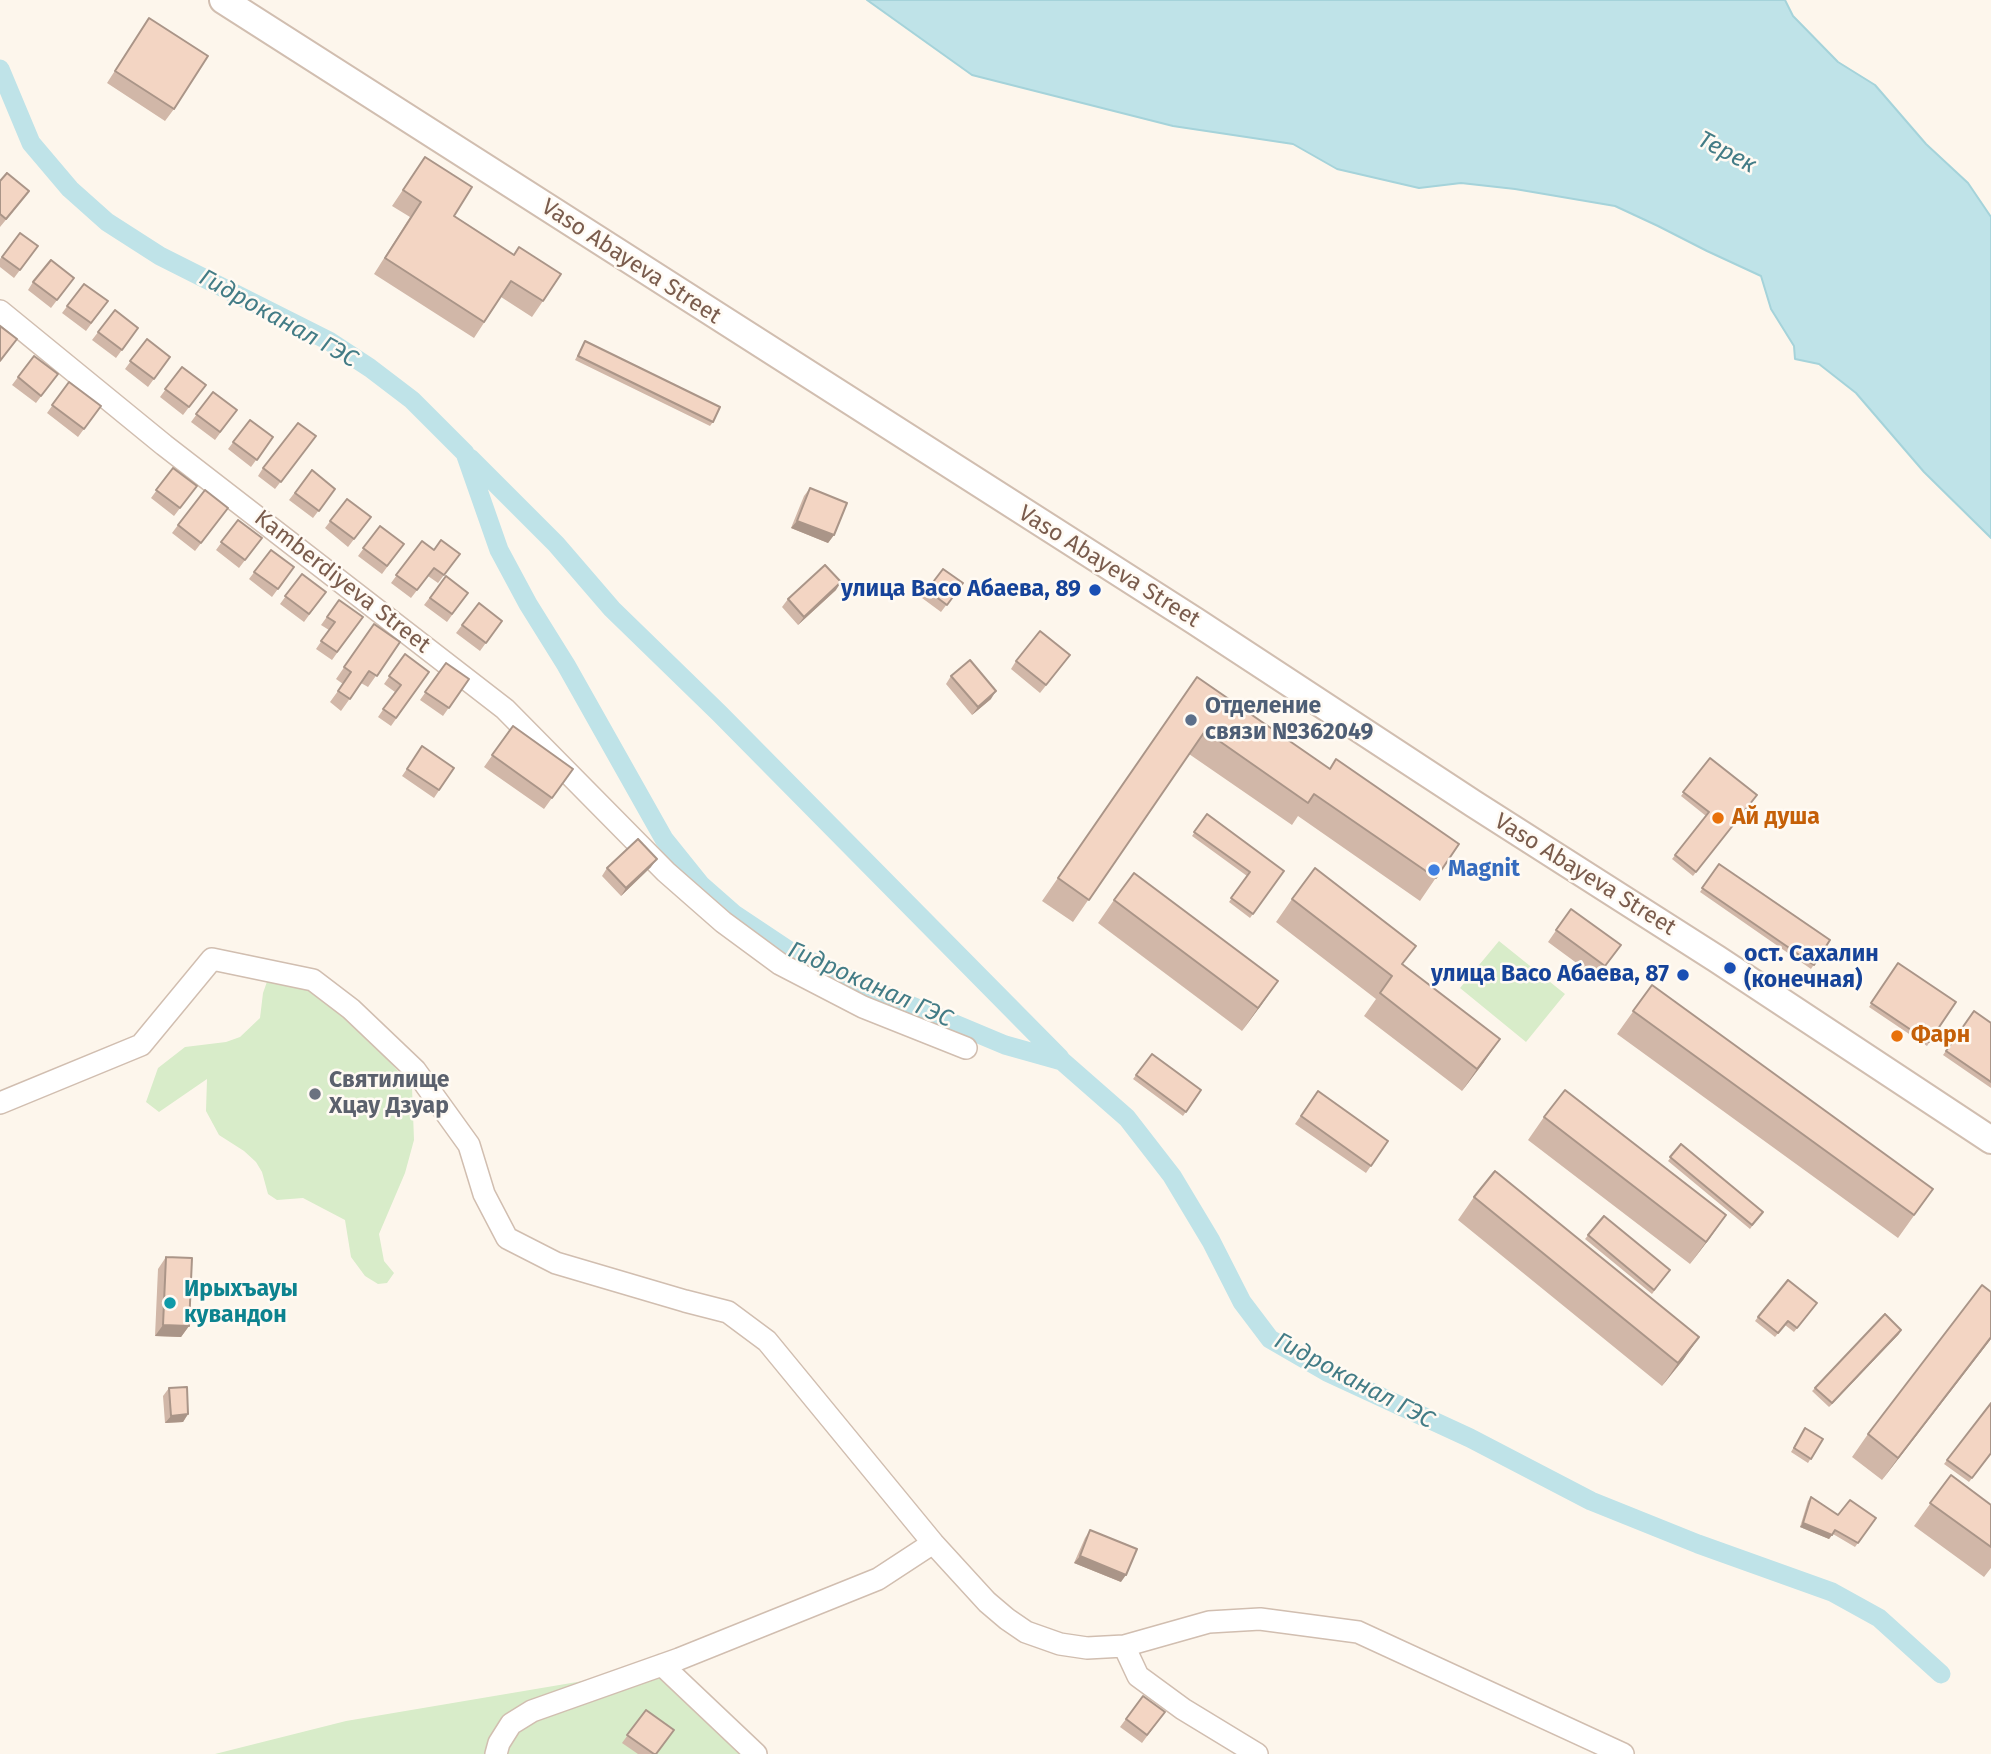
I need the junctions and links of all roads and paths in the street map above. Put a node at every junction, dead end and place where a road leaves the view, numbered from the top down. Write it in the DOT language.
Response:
graph roads {
  1 [pos="223,0"];
  2 [pos="0,311"];
  3 [pos="965,1048"];
  4 [pos="0,1103"];
  5 [pos="1991,1140"];
  6 [pos="933,1543"];
  7 [pos="1124,1646"];
  8 [pos="662,1665"];
  9 [pos="496,1754"];
  10 [pos="756,1754"];
  11 [pos="1257,1754"];
  12 [pos="1623,1754"];
  1 -- 5 [label="street, Vaso Abayeva Street"];
  2 -- 3 [label="street, Kamberdiyeva Street"];
  4 -- 6 [label="street"];
  6 -- 7 [label="street"];
  6 -- 8 [label="street"];
  7 -- 11 [label="street"];
  7 -- 12 [label="street"];
  8 -- 9 [label="street"];
  8 -- 10 [label="street"];
}
